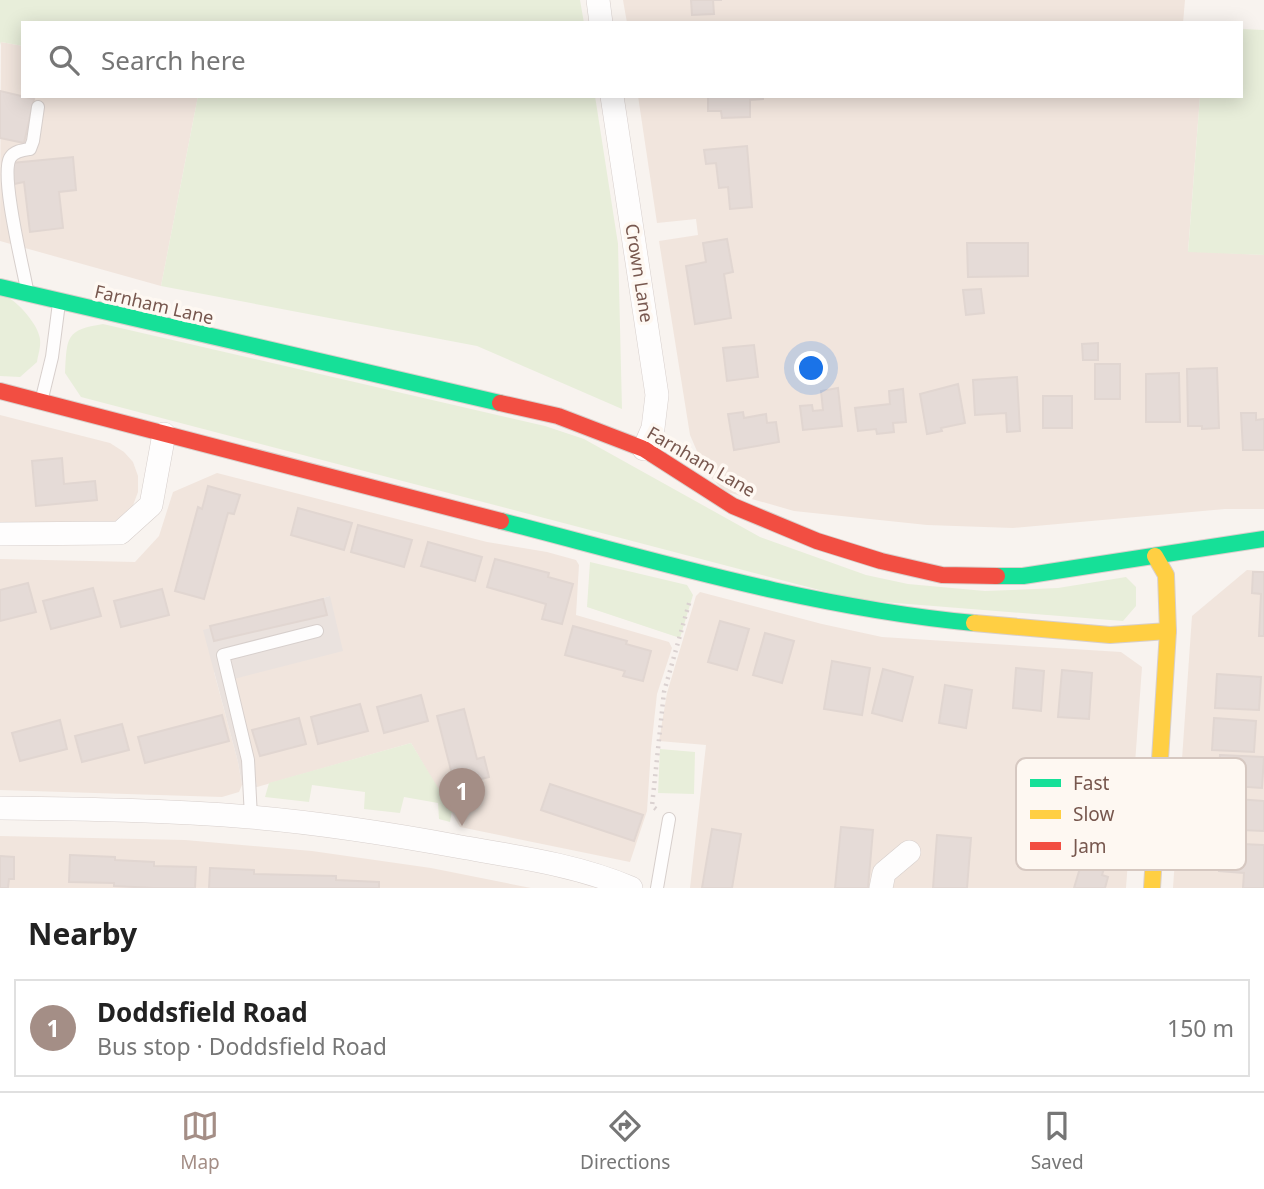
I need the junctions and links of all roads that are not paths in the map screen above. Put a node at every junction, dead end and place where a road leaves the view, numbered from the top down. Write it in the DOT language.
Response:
graph roads {
  1 [pos="598,0"];
  2 [pos="601,21"];
  3 [pos="612,98"];
  4 [pos="37,107"];
  5 [pos="0,287"];
  6 [pos="27,294"];
  7 [pos="59,302"];
  8 [pos="0,391"];
  9 [pos="41,401"];
  10 [pos="164,434"];
  11 [pos="644,449"];
  12 [pos="0,534"];
  13 [pos="1264,538"];
  14 [pos="1154,556"];
  15 [pos="317,631"];
  16 [pos="1168,631"];
  17 [pos="1160,758"];
  18 [pos="0,808"];
  19 [pos="251,817"];
  20 [pos="669,820"];
  21 [pos="909,852"];
  22 [pos="1153,870"];
  23 [pos="631,888"];
  24 [pos="657,888"];
  25 [pos="881,888"];
  26 [pos="1152,888"];
  1 -- 2 [label="street"];
  3 -- 11 [label="street, Crown Lane"];
  4 -- 6 [label="lane"];
  5 -- 6 [label="street, Farnham Lane"];
  6 -- 7 [label="street, Farnham Lane"];
  7 -- 9 [label="lane"];
  7 -- 11 [label="street, Farnham Lane"];
  8 -- 9 [label="street"];
  9 -- 10 [label="street"];
  10 -- 12 [label="street"];
  10 -- 16 [label="street"];
  11 -- 14 [label="street, Farnham Lane"];
  13 -- 14 [label="street, Farnham Lane"];
  14 -- 16 [label="street"];
  15 -- 19 [label="lane"];
  16 -- 17 [label="street"];
  18 -- 19 [label="street"];
  19 -- 23 [label="street"];
  20 -- 24 [label="lane"];
  21 -- 25 [label="street"];
  22 -- 26 [label="street"];
}
